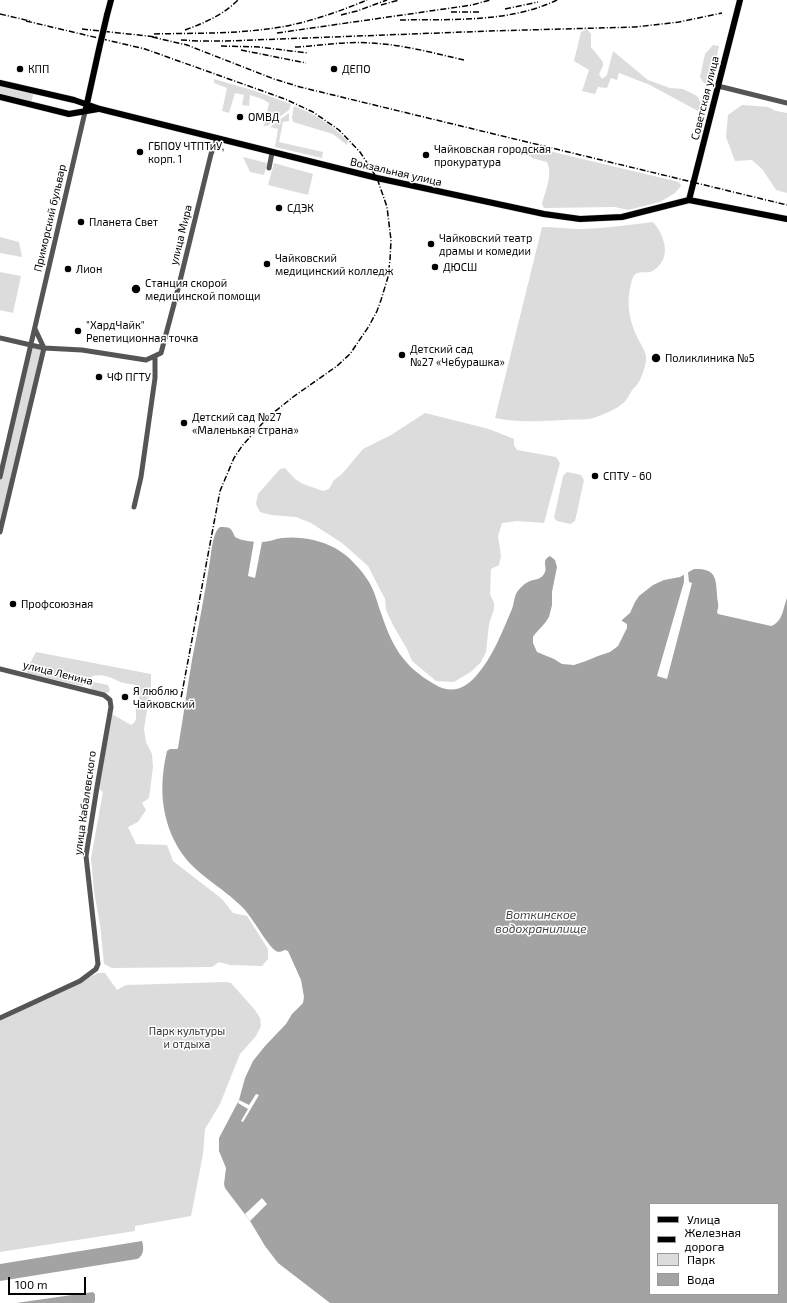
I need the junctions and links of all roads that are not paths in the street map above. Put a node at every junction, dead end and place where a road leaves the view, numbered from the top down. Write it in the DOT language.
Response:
graph roads {
  1 [pos="111,0"];
  2 [pos="740,0"];
  3 [pos="0,83"];
  4 [pos="718,86"];
  5 [pos="35,91"];
  6 [pos="0,97"];
  7 [pos="787,103"];
  8 [pos="32,104"];
  9 [pos="87,105"];
  10 [pos="100,109"];
  11 [pos="85,112"];
  12 [pos="216,139"];
  13 [pos="272,153"];
  14 [pos="269,168"];
  15 [pos="689,200"];
  16 [pos="787,219"];
  17 [pos="35,329"];
  18 [pos="0,338"];
  19 [pos="32,345"];
  20 [pos="44,348"];
  21 [pos="155,356"];
  22 [pos="0,477"];
  23 [pos="134,507"];
  24 [pos="0,532"];
  25 [pos="0,669"];
  26 [pos="110,700"];
  27 [pos="0,1018"];
  1 -- 9 [label="main road, bridge"];
  2 -- 4 [label="main road, Советская улица"];
  3 -- 5 [label="main road, Вокзальная улица"];
  4 -- 7 [label="street"];
  4 -- 15 [label="main road, Советская улица"];
  5 -- 8 [label="main road"];
  5 -- 9 [label="main road, Вокзальная улица"];
  6 -- 8 [label="main road, Вокзальная улица"];
  8 -- 11 [label="main road, Вокзальная улица"];
  9 -- 10 [label="main road, Вокзальная улица"];
  9 -- 11 [label="main road"];
  10 -- 11 [label="main road, Вокзальная улица"];
  10 -- 12 [label="main road, Вокзальная улица"];
  11 -- 17 [label="street, Приморский бульвар"];
  12 -- 13 [label="main road, Вокзальная улица"];
  12 -- 21 [label="street, улица Мира"];
  13 -- 14 [label="street"];
  13 -- 15 [label="main road, Вокзальная улица"];
  15 -- 16 [label="main road"];
  17 -- 19 [label="street, Приморский бульвар"];
  17 -- 20 [label="street"];
  18 -- 19 [label="street"];
  19 -- 20 [label="street"];
  19 -- 22 [label="street, Приморский бульвар"];
  20 -- 21 [label="street"];
  20 -- 24 [label="street"];
  21 -- 23 [label="street, улица Мира"];
  25 -- 26 [label="street, улица Ленина"];
  26 -- 27 [label="street, улица Кабалевского"];
}
